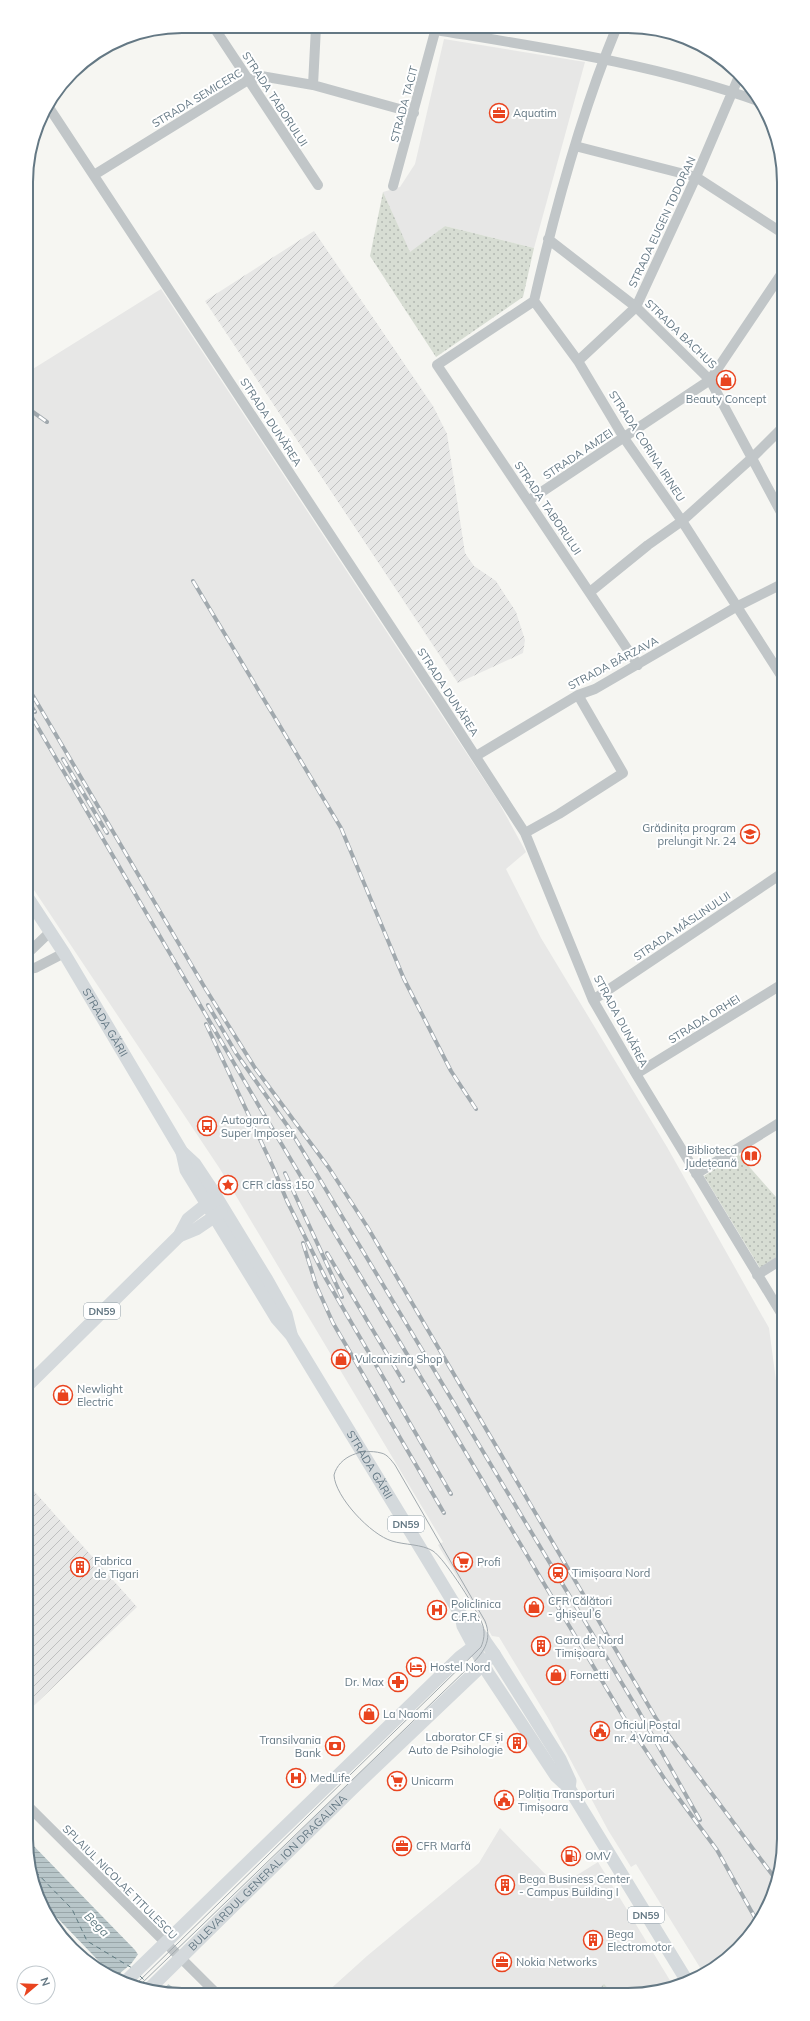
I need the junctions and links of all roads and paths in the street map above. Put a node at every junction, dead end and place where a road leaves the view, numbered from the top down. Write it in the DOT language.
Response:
graph roads {
  1 [pos="218,33"];
  2 [pos="316,33"];
  3 [pos="435,33"];
  4 [pos="459,33"];
  5 [pos="614,33"];
  6 [pos="604,58"];
  7 [pos="248,80"];
  8 [pos="737,81"];
  9 [pos="313,85"];
  10 [pos="733,91"];
  11 [pos="751,98"];
  12 [pos="51,111"];
  13 [pos="414,113"];
  14 [pos="575,146"];
  15 [pos="94,174"];
  16 [pos="696,177"];
  17 [pos="318,185"];
  18 [pos="393,186"];
  19 [pos="777,229"];
  20 [pos="548,239"];
  21 [pos="777,280"];
  22 [pos="534,301"];
  23 [pos="636,307"];
  24 [pos="578,361"];
  25 [pos="710,380"];
  26 [pos="777,433"];
  27 [pos="624,438"];
  28 [pos="753,457"];
  29 [pos="528,501"];
  30 [pos="777,504"];
  31 [pos="682,522"];
  32 [pos="777,587"];
  33 [pos="590,592"];
  34 [pos="736,608"];
  35 [pos="638,664"];
  36 [pos="777,670"];
  37 [pos="578,695"];
  38 [pos="476,756"];
  39 [pos="525,833"];
  40 [pos="777,877"];
  41 [pos="33,906"];
  42 [pos="50,932"];
  43 [pos="33,948"];
  44 [pos="64,953"];
  45 [pos="33,968"];
  46 [pos="777,987"];
  47 [pos="593,1000"];
  48 [pos="636,1074"];
  49 [pos="777,1124"];
  50 [pos="696,1174"];
  51 [pos="211,1200"];
  52 [pos="220,1213"];
  53 [pos="179,1236"];
  54 [pos="777,1262"];
  55 [pos="757,1275"];
  56 [pos="777,1307"];
  57 [pos="33,1379"];
  58 [pos="478,1642"];
  59 [pos="494,1654"];
  60 [pos="483,1664"];
  61 [pos="555,1762"];
  62 [pos="33,1811"];
  63 [pos="161,1946"];
  64 [pos="177,1961"];
  65 [pos="685,1977"];
  66 [pos="129,1978"];
  67 [pos="153,1985"];
  68 [pos="210,1988"];
  1 -- 7 [label="street, STRADA TABORULUI"];
  2 -- 9 [label="street"];
  3 -- 13 [label="street, STRADA TACIT"];
  4 -- 6 [label="street"];
  5 -- 6 [label="street"];
  6 -- 10 [label="street"];
  6 -- 14 [label="street"];
  7 -- 9 [label="street, STRADA SEMICERC"];
  7 -- 15 [label="street, STRADA SEMICERC"];
  7 -- 17 [label="street, STRADA TABORULUI"];
  8 -- 10 [label="street, STRADA EUGEN TODORAN"];
  9 -- 13 [label="street, STRADA SEMICERC"];
  10 -- 11 [label="street"];
  10 -- 16 [label="street, STRADA EUGEN TODORAN"];
  12 -- 15 [label="street, STRADA DUNĂREA"];
  13 -- 18 [label="street, STRADA TACIT"];
  14 -- 16 [label="street"];
  14 -- 20 [label="street"];
  15 -- 38 [label="street, STRADA DUNĂREA"];
  16 -- 19 [label="street"];
  16 -- 23 [label="street, STRADA EUGEN TODORAN"];
  20 -- 22 [label="street"];
  20 -- 23 [label="street, STRADA BACHUS"];
  21 -- 25 [label="street, STRADA AMZEI"];
  22 -- 24 [label="street, STRADA CORINA IRINEU"];
  22 -- 29 [label="street, STRADA TABORULUI"];
  23 -- 24 [label="street, STRADA EUGEN TODORAN"];
  23 -- 25 [label="street, STRADA BACHUS"];
  24 -- 27 [label="street, STRADA CORINA IRINEU"];
  25 -- 27 [label="street, STRADA AMZEI"];
  25 -- 28 [label="street, STRADA BACHUS"];
  26 -- 28 [label="street"];
  27 -- 29 [label="street, STRADA AMZEI"];
  27 -- 31 [label="street, STRADA CORINA IRINEU"];
  28 -- 30 [label="street, STRADA BACHUS"];
  28 -- 31 [label="street"];
  29 -- 33 [label="street, STRADA TABORULUI"];
  31 -- 33 [label="street"];
  31 -- 34 [label="street, STRADA CORINA IRINEU"];
  32 -- 34 [label="street, STRADA BÂRZAVA"];
  33 -- 35 [label="street, STRADA TABORULUI"];
  34 -- 35 [label="street, STRADA BÂRZAVA"];
  34 -- 36 [label="street, STRADA CORINA IRINEU"];
  35 -- 37 [label="street, STRADA BÂRZAVA"];
  37 -- 38 [label="street, STRADA BÂRZAVA"];
  37 -- 39 [label="street"];
  38 -- 39 [label="street, STRADA DUNĂREA"];
  39 -- 47 [label="street, STRADA DUNĂREA"];
  40 -- 47 [label="street, STRADA MĂSLINULUI"];
  41 -- 42 [label="main road, STRADA GĂRII"];
  42 -- 43 [label="street"];
  42 -- 44 [label="main road, STRADA GĂRII"];
  44 -- 45 [label="street"];
  44 -- 51 [label="main road, STRADA GĂRII"];
  46 -- 48 [label="street, STRADA ORHEI"];
  47 -- 48 [label="street, STRADA DUNĂREA"];
  48 -- 50 [label="street, STRADA DUNĂREA"];
  49 -- 50 [label="street"];
  50 -- 55 [label="street, STRADA DUNĂREA"];
  51 -- 52 [label="main road, STRADA GĂRII / DN59"];
  51 -- 53 [label="main road, DN59"];
  52 -- 53 [label="main road, DN59"];
  52 -- 58 [label="main road, STRADA GĂRII / DN59"];
  53 -- 57 [label="main road, DN59"];
  54 -- 55 [label="street"];
  55 -- 56 [label="street, STRADA DUNĂREA"];
  58 -- 59 [label="main road, DN59"];
  58 -- 60 [label="main road, DN59"];
  58 -- 63 [label="main road, BULEVARDUL GENERAL ION DRAGALINA"];
  59 -- 60 [label="main road, BULEVARDUL GENERAL ION DRAGALINA"];
  59 -- 61 [label="main road, DN59"];
  60 -- 61 [label="main road, DN59"];
  60 -- 64 [label="main road, BULEVARDUL GENERAL ION DRAGALINA"];
  61 -- 65 [label="main road, DN59"];
  62 -- 63 [label="street, SPLAIUL NICOLAE TITULESCU"];
  63 -- 64 [label="street, SPLAIUL NICOLAE TITULESCU"];
  63 -- 66 [label="main road, BULEVARDUL GENERAL ION DRAGALINA"];
  64 -- 67 [label="main road, BULEVARDUL GENERAL ION DRAGALINA"];
  64 -- 68 [label="street, SPLAIUL NICOLAE TITULESCU"];
}
